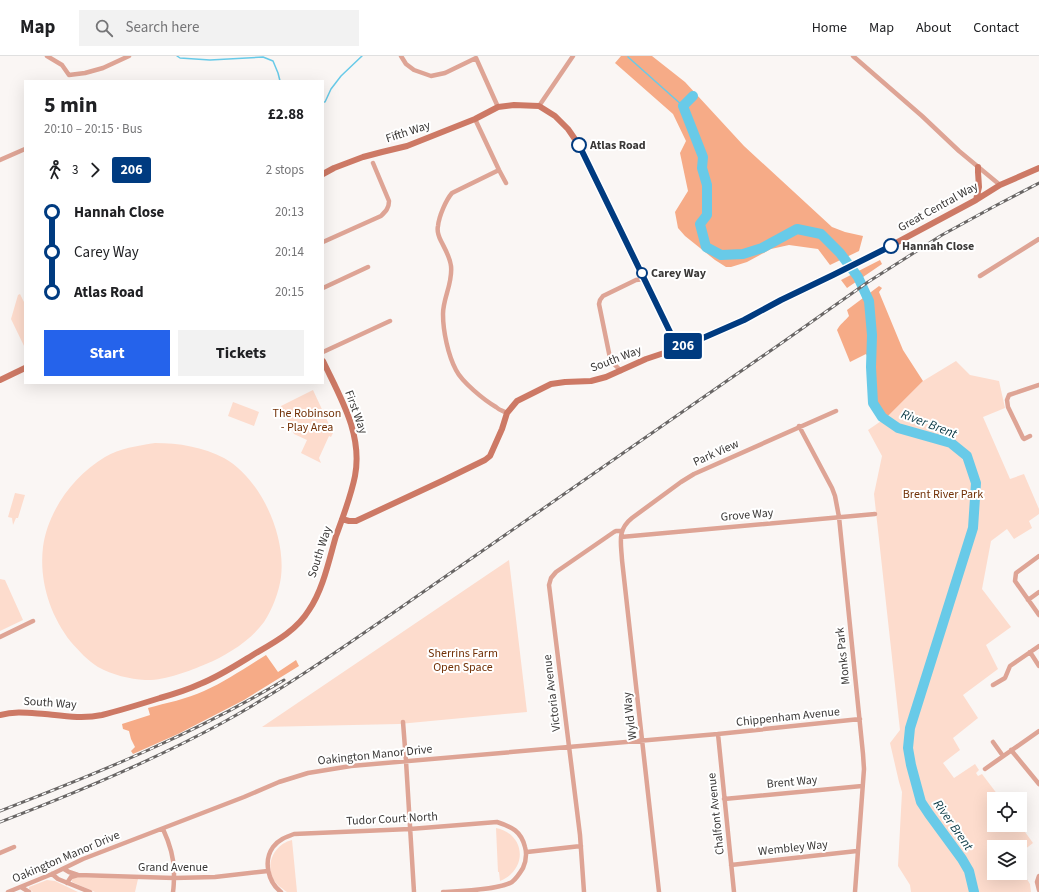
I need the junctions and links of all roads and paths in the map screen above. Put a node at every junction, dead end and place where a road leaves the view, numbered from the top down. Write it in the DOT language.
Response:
graph roads {
  1 [pos="47,56"];
  2 [pos="129,56"];
  3 [pos="401,56"];
  4 [pos="573,56"];
  5 [pos="854,56"];
  6 [pos="69,75"];
  7 [pos="70,80"];
  8 [pos="539,106"];
  9 [pos="498,107"];
  10 [pos="474,119"];
  11 [pos="24,149"];
  12 [pos="0,160"];
  13 [pos="373,163"];
  14 [pos="978,167"];
  15 [pos="1039,168"];
  16 [pos="499,170"];
  17 [pos="324,173"];
  18 [pos="506,183"];
  19 [pos="1000,185"];
  20 [pos="976,200"];
  21 [pos="1039,239"];
  22 [pos="324,242"];
  23 [pos="368,268"];
  24 [pos="980,276"];
  25 [pos="645,279"];
  26 [pos="324,288"];
  27 [pos="390,321"];
  28 [pos="678,349"];
  29 [pos="324,352"];
  30 [pos="324,363"];
  31 [pos="24,368"];
  32 [pos="621,371"];
  33 [pos="0,380"];
  34 [pos="1039,385"];
  35 [pos="836,410"];
  36 [pos="507,413"];
  37 [pos="799,426"];
  38 [pos="1030,436"];
  39 [pos="875,514"];
  40 [pos="839,517"];
  41 [pos="342,519"];
  42 [pos="622,531"];
  43 [pos="620,537"];
  44 [pos="1039,556"];
  45 [pos="1039,592"];
  46 [pos="1028,600"];
  47 [pos="1039,615"];
  48 [pos="33,621"];
  49 [pos="0,637"];
  50 [pos="1039,646"];
  51 [pos="1030,652"];
  52 [pos="1039,666"];
  53 [pos="993,685"];
  54 [pos="0,715"];
  55 [pos="860,719"];
  56 [pos="403,722"];
  57 [pos="1039,730"];
  58 [pos="718,734"];
  59 [pos="642,740"];
  60 [pos="993,742"];
  61 [pos="569,747"];
  62 [pos="1011,750"];
  63 [pos="1003,756"];
  64 [pos="406,761"];
  65 [pos="985,769"];
  66 [pos="1039,784"];
  67 [pos="862,786"];
  68 [pos="724,799"];
  69 [pos="163,828"];
  70 [pos="410,829"];
  71 [pos="581,846"];
  72 [pos="14,847"];
  73 [pos="857,851"];
  74 [pos="527,852"];
  75 [pos="0,853"];
  76 [pos="731,865"];
  77 [pos="64,869"];
  78 [pos="268,871"];
  79 [pos="52,874"];
  80 [pos="78,875"];
  81 [pos="1039,876"];
  82 [pos="174,878"];
  83 [pos="67,883"];
  84 [pos="21,887"];
  85 [pos="1039,890"];
  86 [pos="8,892"];
  87 [pos="29,892"];
  88 [pos="90,892"];
  89 [pos="173,892"];
  90 [pos="281,892"];
  91 [pos="414,892"];
  92 [pos="443,892"];
  93 [pos="584,892"];
  94 [pos="659,892"];
  95 [pos="734,892"];
  96 [pos="855,892"];
  1 -- 6 [label="street"];
  2 -- 6 [label="street"];
  3 -- 9 [label="street"];
  4 -- 8 [label="street"];
  5 -- 14 [label="street"];
  6 -- 7 [label="street"];
  8 -- 9 [label="main road"];
  8 -- 25 [label="main road"];
  9 -- 10 [label="main road, Fifth Way"];
  10 -- 16 [label="street"];
  10 -- 17 [label="main road, Fifth Way"];
  11 -- 12 [label="street"];
  13 -- 22 [label="street"];
  14 -- 19 [label="street"];
  14 -- 20 [label="main road"];
  15 -- 19 [label="main road, Great Central Way"];
  16 -- 18 [label="street"];
  16 -- 36 [label="street"];
  19 -- 20 [label="main road, Great Central Way"];
  20 -- 28 [label="main road, Great Central Way"];
  21 -- 24 [label="street"];
  23 -- 26 [label="street"];
  25 -- 28 [label="main road"];
  25 -- 32 [label="street"];
  27 -- 29 [label="street"];
  28 -- 32 [label="main road, South Way"];
  30 -- 41 [label="main road, First Way"];
  31 -- 33 [label="main road"];
  32 -- 36 [label="main road, South Way"];
  34 -- 38 [label="street"];
  35 -- 37 [label="street, Park View"];
  36 -- 41 [label="main road, South Way"];
  37 -- 40 [label="street, Monks Park"];
  37 -- 42 [label="street, Park View"];
  39 -- 40 [label="street, Grove Way"];
  40 -- 43 [label="street, Grove Way"];
  40 -- 55 [label="street, Monks Park"];
  41 -- 54 [label="main road, South Way"];
  42 -- 43 [label="street, Park View"];
  42 -- 61 [label="street, Victoria Avenue"];
  43 -- 59 [label="street, Wyld Way"];
  44 -- 46 [label="street"];
  45 -- 46 [label="street"];
  46 -- 47 [label="street"];
  48 -- 49 [label="street"];
  50 -- 51 [label="street"];
  51 -- 52 [label="street"];
  51 -- 53 [label="street"];
  55 -- 58 [label="street, Chippenham Avenue"];
  55 -- 67 [label="street, Monks Park"];
  56 -- 64 [label="street"];
  57 -- 62 [label="street"];
  58 -- 59 [label="street, Oakington Manor Drive"];
  58 -- 68 [label="street, Chalfont Avenue"];
  59 -- 61 [label="street, Oakington Manor Drive"];
  59 -- 94 [label="street, Wyld Way"];
  60 -- 63 [label="street"];
  61 -- 64 [label="street, Oakington Manor Drive"];
  61 -- 71 [label="street, Victoria Avenue"];
  62 -- 63 [label="street"];
  62 -- 66 [label="street"];
  63 -- 65 [label="street"];
  64 -- 69 [label="street, Oakington Manor Drive"];
  64 -- 70 [label="street"];
  67 -- 68 [label="street, Brent Way"];
  67 -- 73 [label="street, Monks Park"];
  68 -- 76 [label="street, Chalfont Avenue"];
  69 -- 77 [label="street, Oakington Manor Drive"];
  69 -- 82 [label="street"];
  70 -- 74 [label="street, Tudor Court North"];
  70 -- 78 [label="street, Tudor Court North"];
  70 -- 91 [label="street"];
  71 -- 74 [label="street"];
  71 -- 93 [label="street, Victoria Avenue"];
  72 -- 75 [label="street"];
  73 -- 76 [label="street, Wembley Way"];
  73 -- 96 [label="street, Monks Park"];
  74 -- 92 [label="street"];
  76 -- 95 [label="street, Chalfont Avenue"];
  77 -- 79 [label="street, Oakington Manor Drive"];
  77 -- 80 [label="street, Grand Avenue"];
  78 -- 82 [label="street, Grand Avenue"];
  78 -- 90 [label="street"];
  79 -- 83 [label="street"];
  79 -- 84 [label="street, Oakington Manor Drive"];
  80 -- 82 [label="street, Grand Avenue"];
  80 -- 83 [label="street"];
  81 -- 85 [label="street"];
  82 -- 89 [label="street"];
  83 -- 88 [label="street"];
  84 -- 86 [label="street, Oakington Manor Drive"];
  84 -- 87 [label="street"];
}
